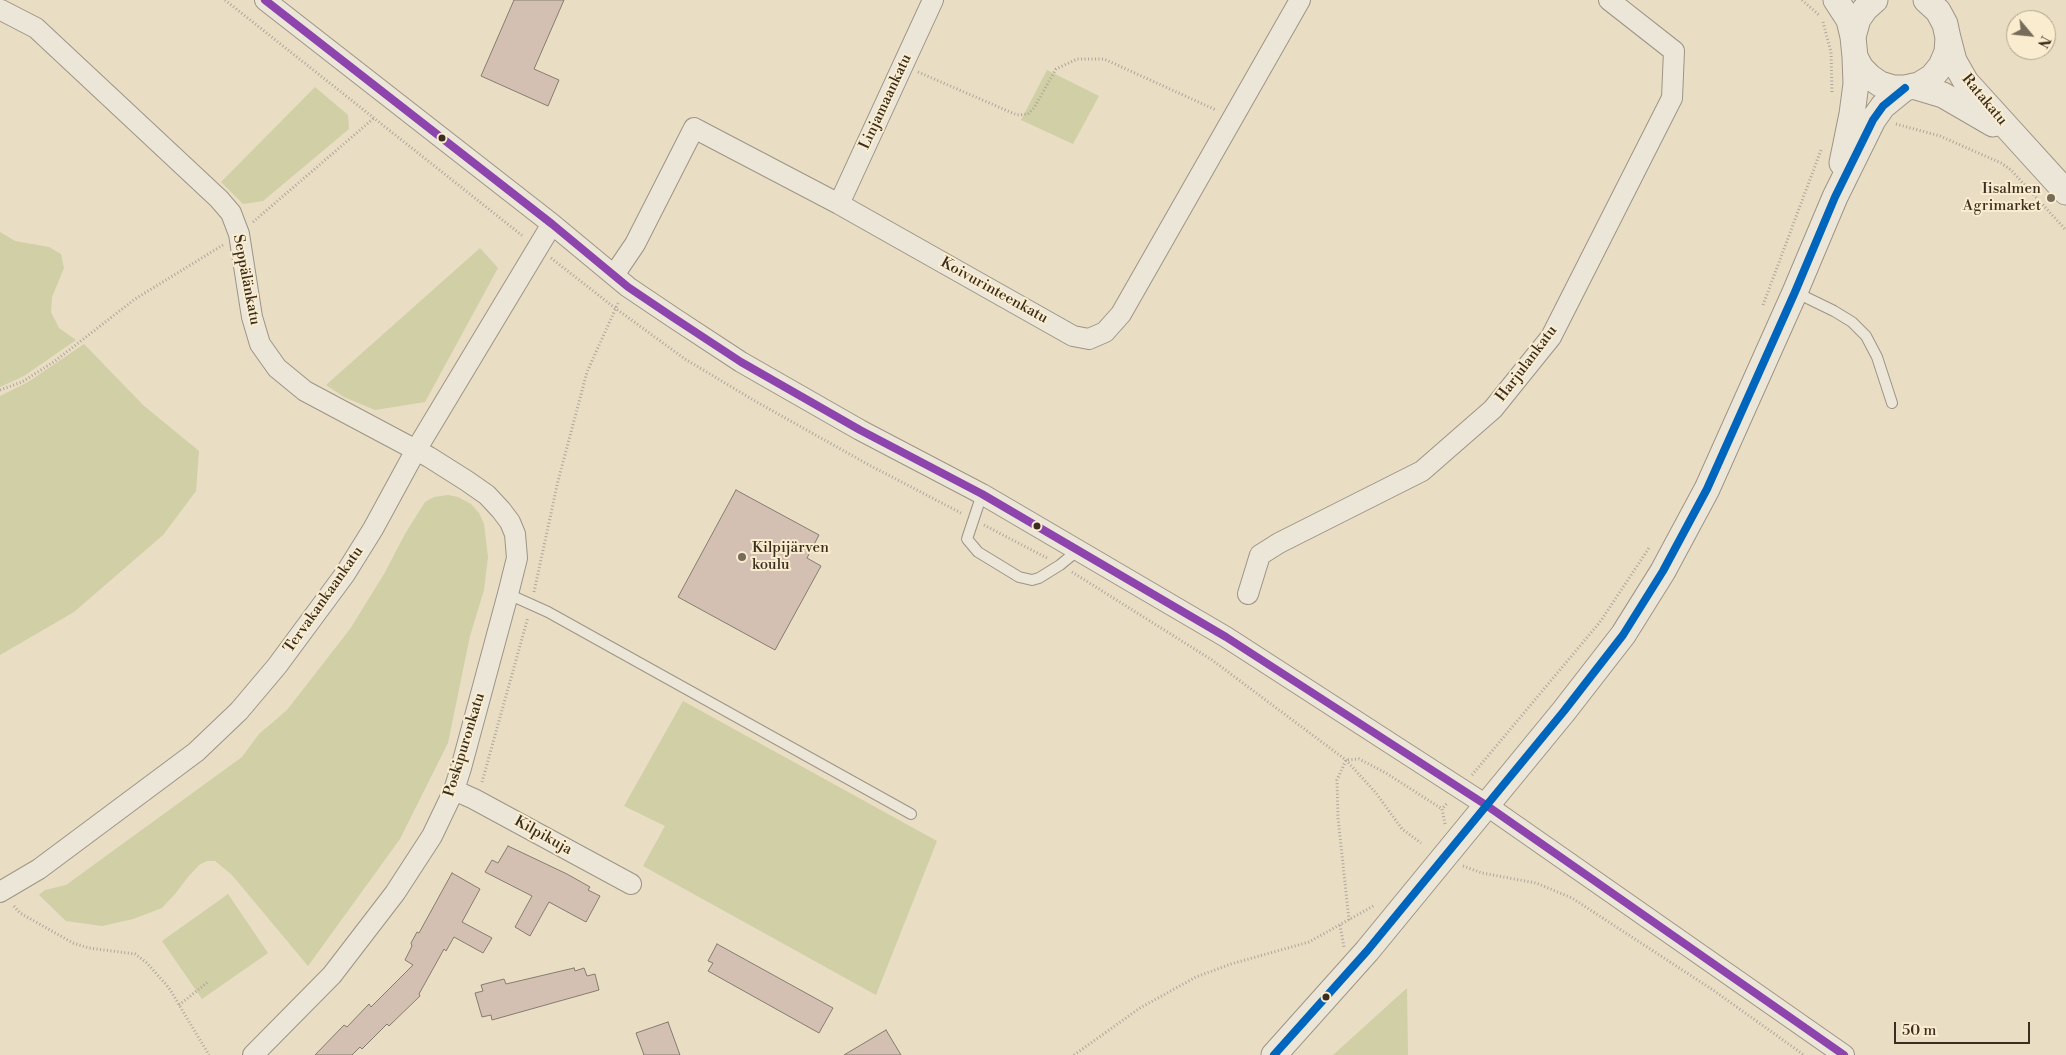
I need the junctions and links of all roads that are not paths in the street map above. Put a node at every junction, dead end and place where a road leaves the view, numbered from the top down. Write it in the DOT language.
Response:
graph roads {
  1 [pos="265,0"];
  2 [pos="933,0"];
  3 [pos="1300,0"];
  4 [pos="1609,0"];
  5 [pos="1875,0"];
  6 [pos="1926,0"];
  7 [pos="1,10"];
  8 [pos="1828,10"];
  9 [pos="1945,21"];
  10 [pos="1854,47"];
  11 [pos="1909,87"];
  12 [pos="2032,154"];
  13 [pos="2066,192"];
  14 [pos="1835,197"];
  15 [pos="839,204"];
  16 [pos="552,224"];
  17 [pos="621,281"];
  18 [pos="1795,292"];
  19 [pos="1892,403"];
  20 [pos="416,450"];
  21 [pos="982,494"];
  22 [pos="1076,551"];
  23 [pos="508,594"];
  24 [pos="1248,594"];
  25 [pos="454,790"];
  26 [pos="1486,805"];
  27 [pos="911,814"];
  28 [pos="631,884"];
  29 [pos="6,898"];
  30 [pos="253,1055"];
  31 [pos="1274,1055"];
  32 [pos="1844,1055"];
  1 -- 16 [label="street"];
  2 -- 15 [label="street, Linjamaankatu"];
  3 -- 15 [label="street, Koivurinteenkatu"];
  4 -- 24 [label="street, Harjulankatu"];
  5 -- 10 [label="street"];
  6 -- 9 [label="street"];
  7 -- 20 [label="street, Seppälänkatu"];
  8 -- 10 [label="street"];
  9 -- 11 [label="street"];
  9 -- 12 [label="street, Ratakatu"];
  10 -- 11 [label="street, Ratakatu"];
  10 -- 14 [label="street"];
  11 -- 12 [label="street, Ratakatu"];
  11 -- 14 [label="street"];
  12 -- 13 [label="street, Ratakatu"];
  14 -- 18 [label="street"];
  15 -- 17 [label="street, Koivurinteenkatu"];
  16 -- 17 [label="street"];
  16 -- 20 [label="street, Tervakankaankatu"];
  17 -- 21 [label="street"];
  18 -- 19 [label="lane"];
  18 -- 26 [label="street"];
  20 -- 23 [label="street, Poskipuronkatu"];
  20 -- 29 [label="street, Tervakankaankatu"];
  21 -- 22 [label="street"];
  21 -- 22 [label="lane"];
  22 -- 26 [label="street"];
  23 -- 25 [label="street, Poskipuronkatu"];
  23 -- 27 [label="lane"];
  25 -- 28 [label="street, Kilpikuja"];
  25 -- 30 [label="street, Poskipuronkatu"];
  26 -- 31 [label="street"];
  26 -- 32 [label="street"];
}
